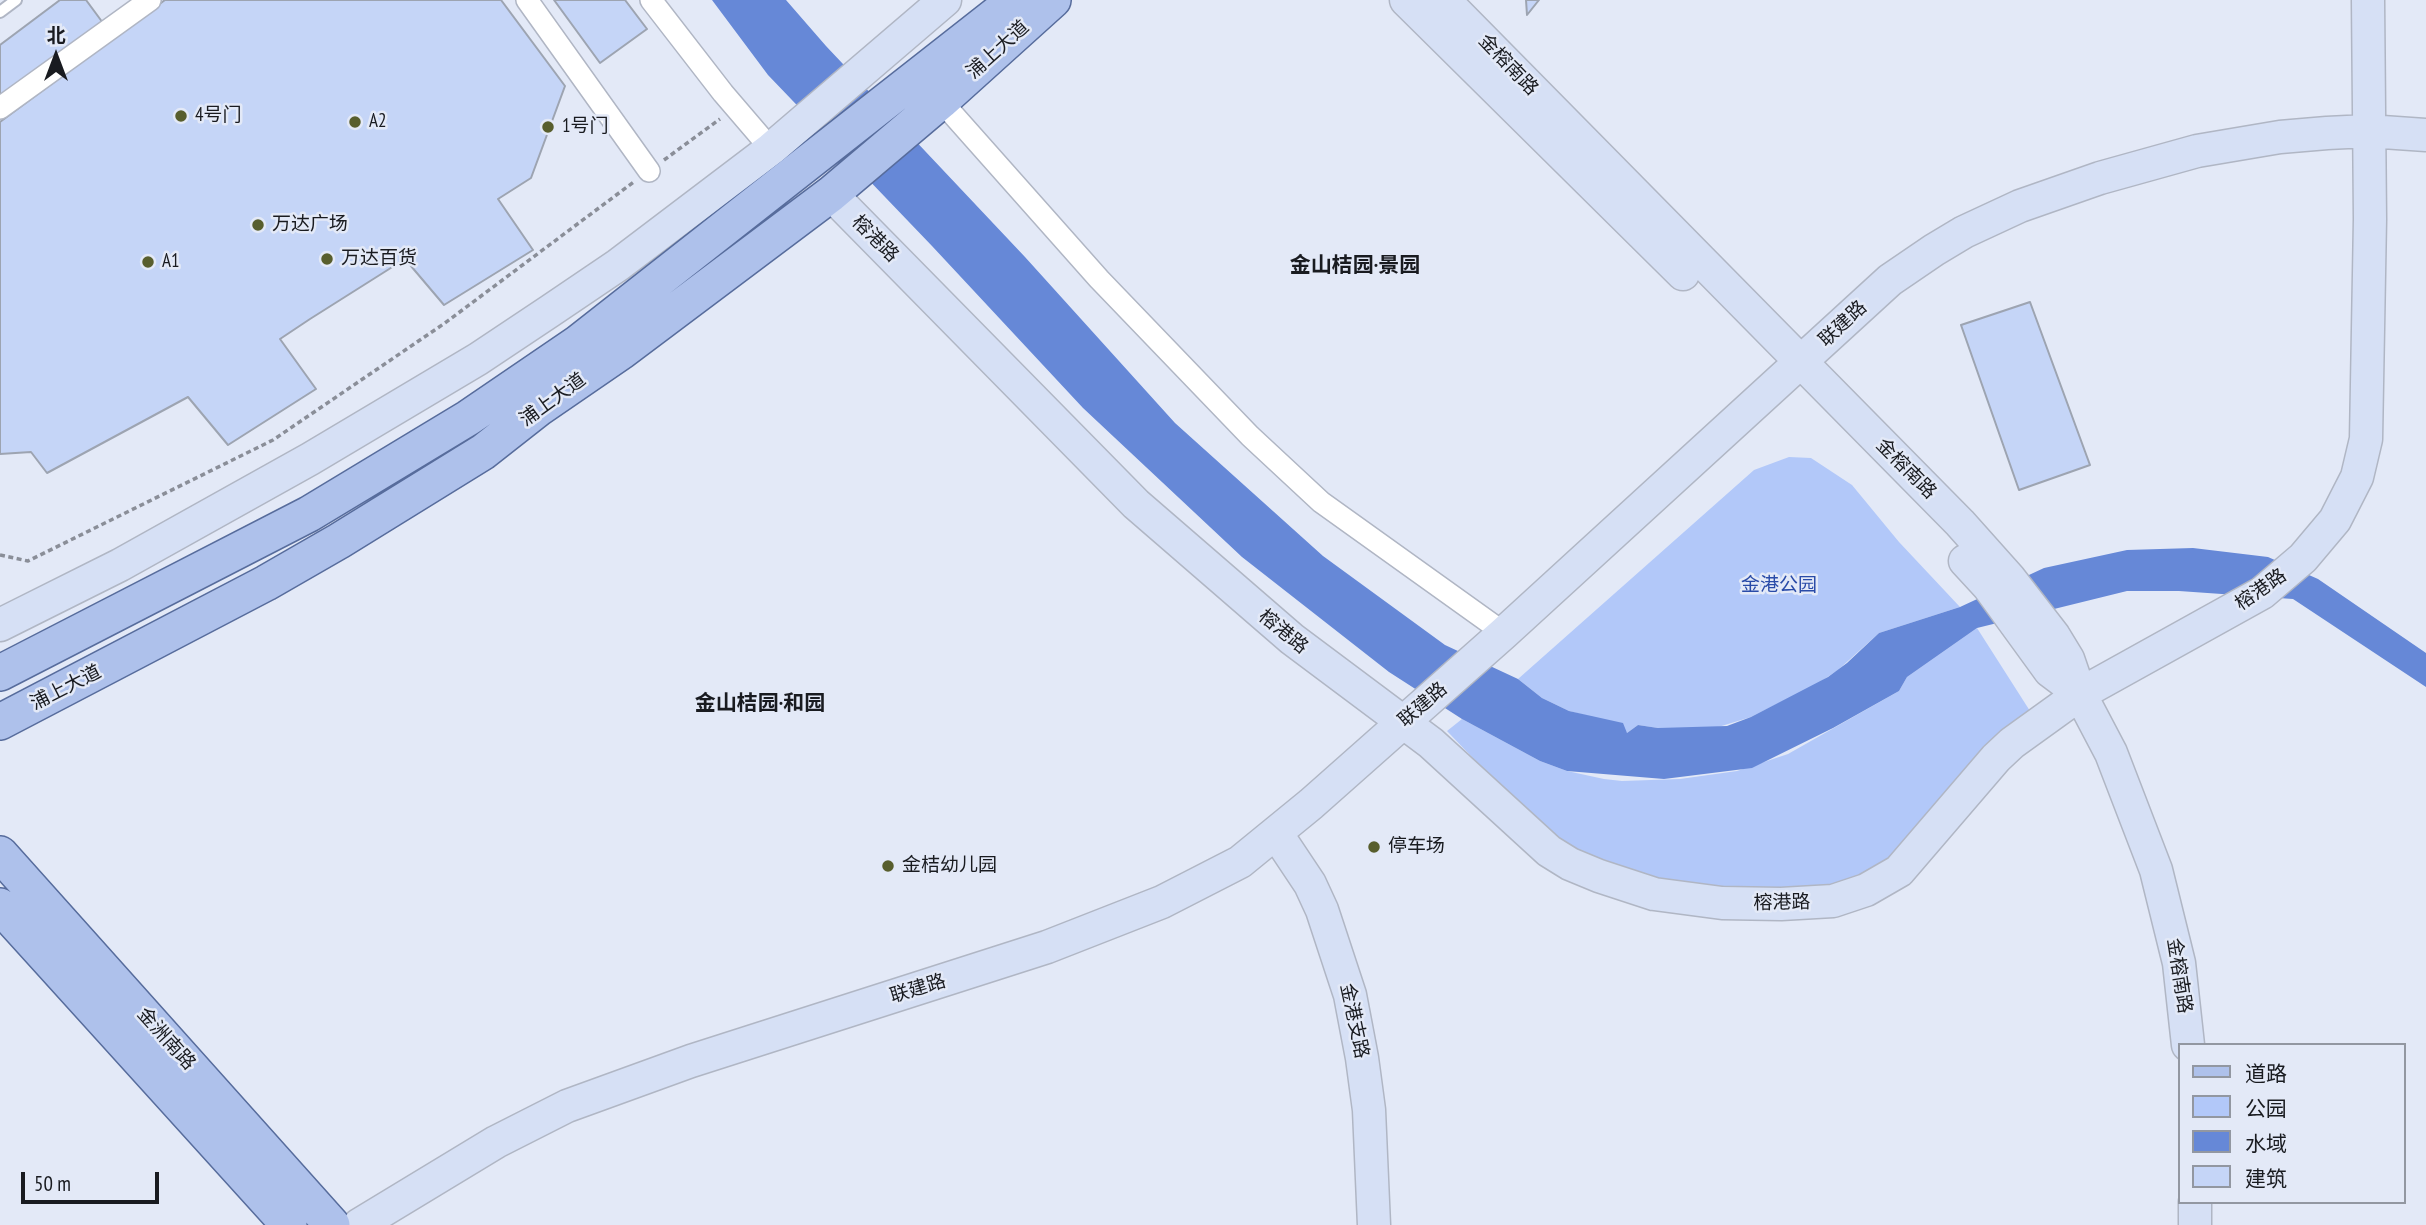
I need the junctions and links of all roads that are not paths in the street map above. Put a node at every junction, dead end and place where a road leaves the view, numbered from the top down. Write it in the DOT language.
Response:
graph roads {
  1 [pos="16,0"];
  2 [pos="150,0"];
  3 [pos="527,0"];
  4 [pos="651,0"];
  5 [pos="945,0"];
  6 [pos="1015,0"];
  7 [pos="1053,0"];
  8 [pos="1406,0"];
  9 [pos="1444,0"];
  10 [pos="2368,0"];
  11 [pos="0,12"];
  12 [pos="941,101"];
  13 [pos="0,108"];
  14 [pos="2368,131"];
  15 [pos="2426,135"];
  16 [pos="771,149"];
  17 [pos="649,170"];
  18 [pos="831,194"];
  19 [pos="1793,370"];
  20 [pos="0,625"];
  21 [pos="1504,633"];
  22 [pos="0,673"];
  23 [pos="2080,694"];
  24 [pos="0,722"];
  25 [pos="1403,722"];
  26 [pos="1276,833"];
  27 [pos="0,854"];
  28 [pos="0,906"];
  29 [pos="2188,1043"];
  30 [pos="2195,1204"];
  31 [pos="289,1225"];
  32 [pos="332,1225"];
  33 [pos="359,1225"];
  34 [pos="1374,1225"];
  35 [pos="2195,1225"];
  1 -- 11 [label="lane"];
  2 -- 13 [label="street"];
  3 -- 17 [label="street"];
  4 -- 16 [label="street"];
  5 -- 16 [label="street"];
  6 -- 22 [label="main road, 浦上大道"];
  7 -- 12 [label="main road, 浦上大道"];
  8 -- 19 [label="street"];
  9 -- 19 [label="street, 金榕南路"];
  10 -- 14 [label="street, 榕港路"];
  12 -- 18 [label="main road, 浦上大道"];
  12 -- 21 [label="street"];
  14 -- 15 [label="street, 联建路"];
  14 -- 19 [label="street, 联建路"];
  14 -- 23 [label="street, 榕港路"];
  16 -- 20 [label="street"];
  18 -- 24 [label="main road, 浦上大道"];
  18 -- 25 [label="street, 榕港路"];
  19 -- 21 [label="street, 联建路"];
  19 -- 23 [label="street, 金榕南路"];
  21 -- 25 [label="street, 联建路"];
  23 -- 25 [label="street, 榕港路"];
  23 -- 29 [label="street, 金榕南路"];
  25 -- 26 [label="street, 联建路"];
  26 -- 33 [label="street, 联建路"];
  26 -- 34 [label="street, 金港支路"];
  27 -- 32 [label="main road, 金洲南路"];
  28 -- 31 [label="main road, 金洲南路"];
  30 -- 35 [label="street"];
}
